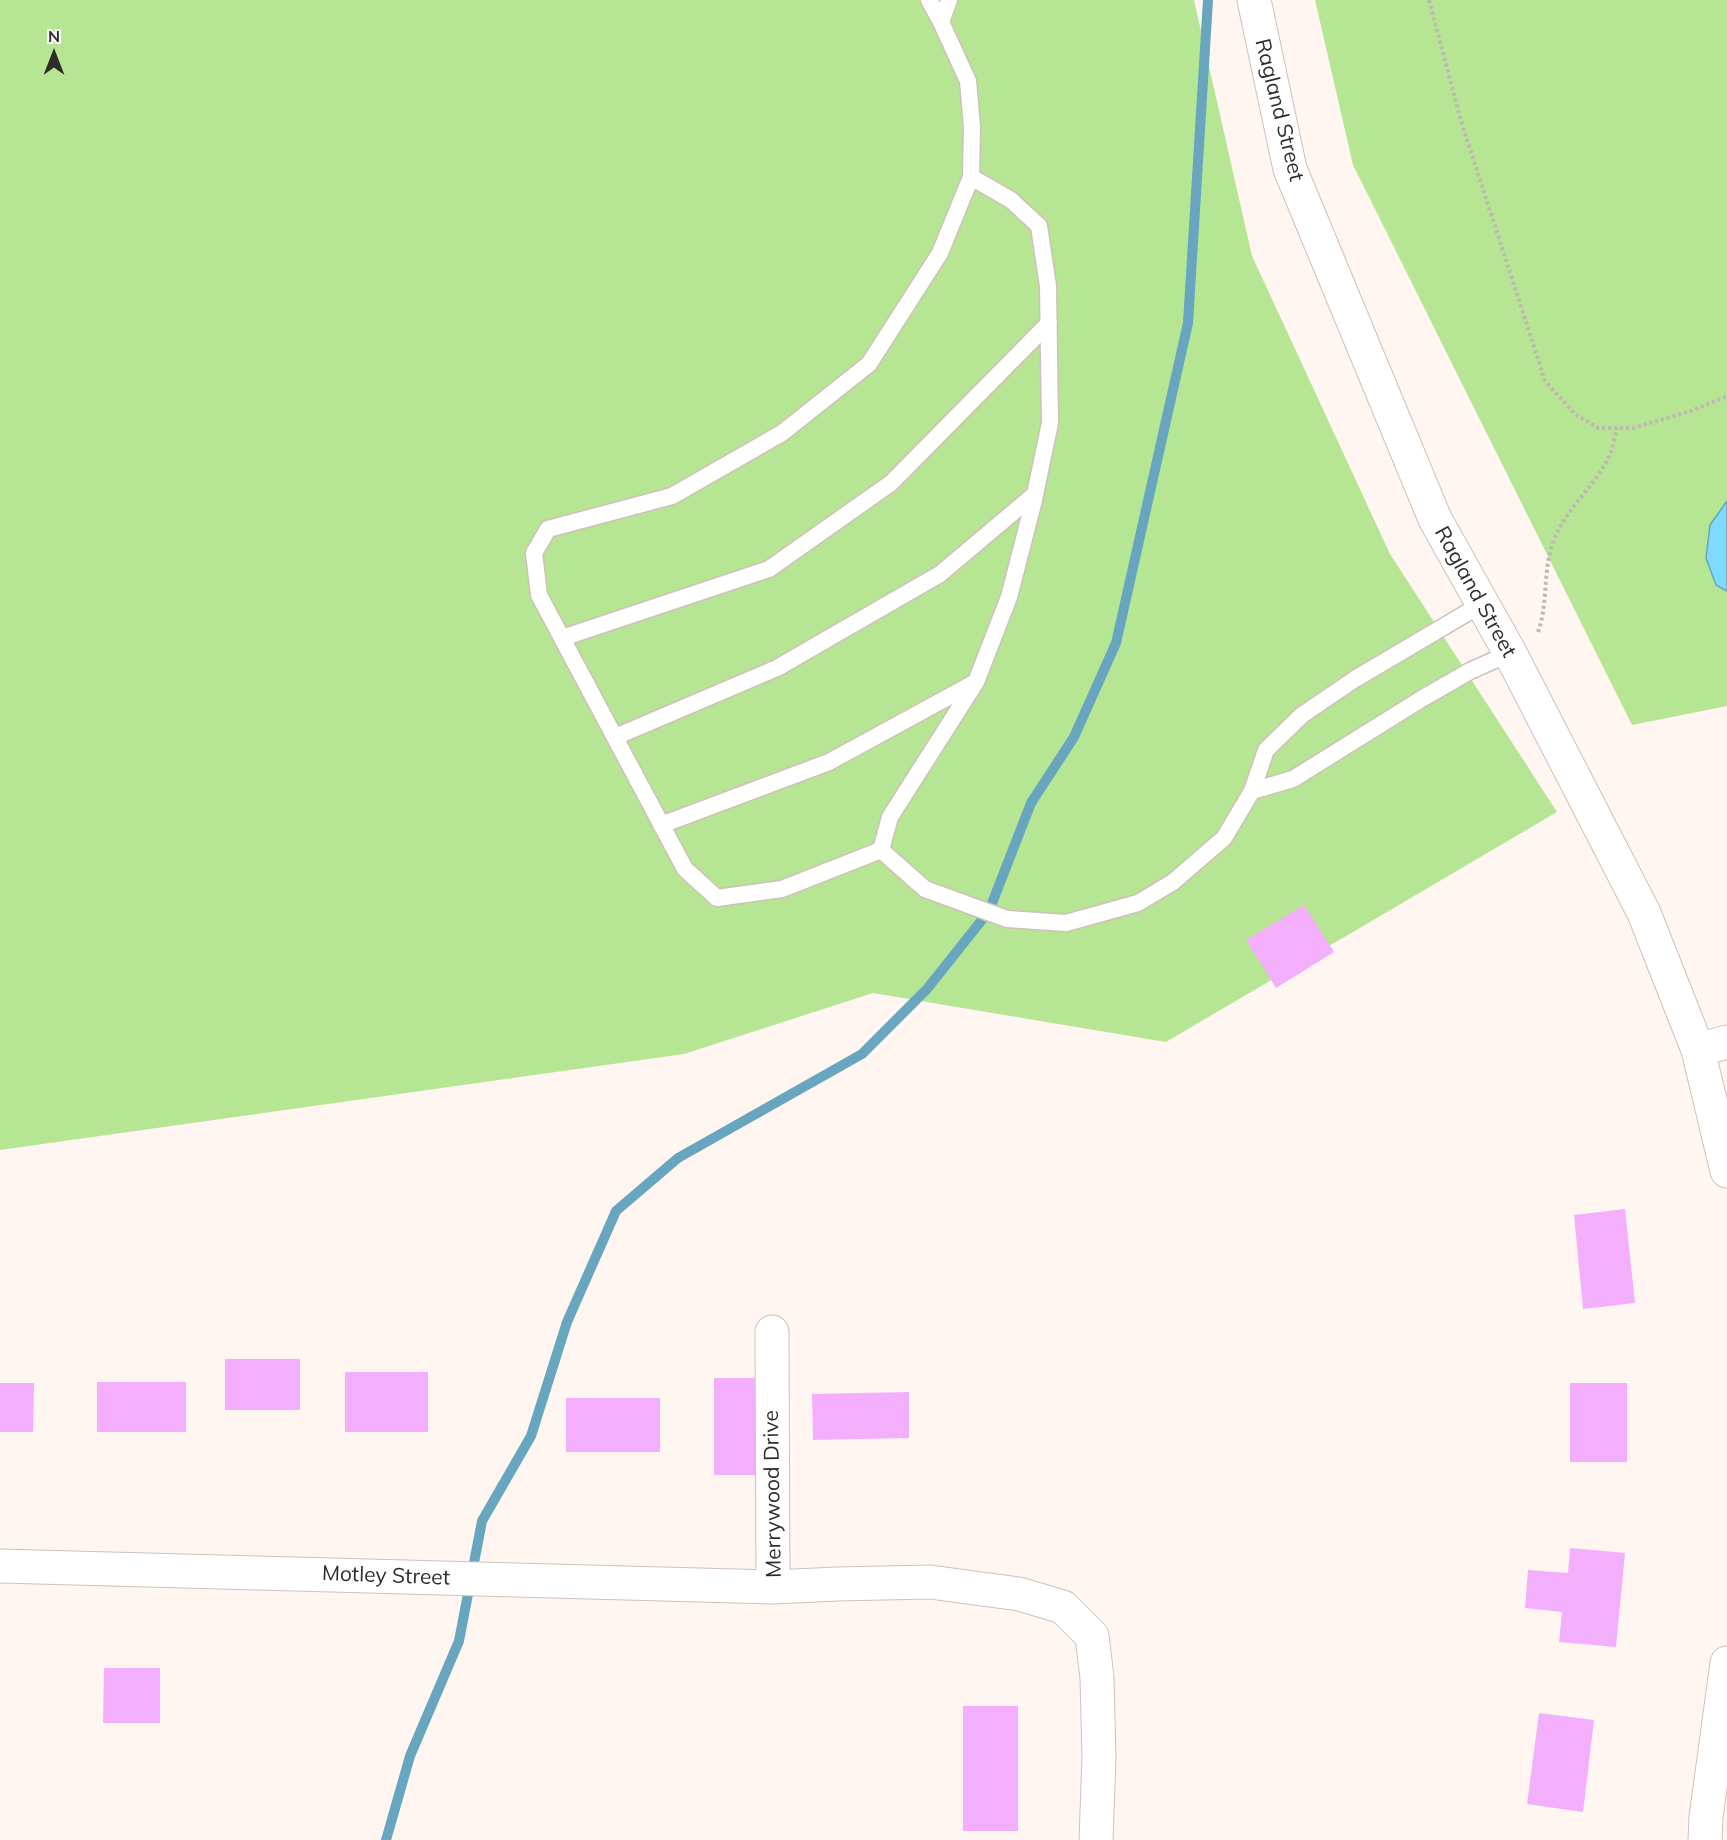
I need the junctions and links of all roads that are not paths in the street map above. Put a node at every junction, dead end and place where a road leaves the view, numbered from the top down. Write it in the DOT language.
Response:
graph roads {
  1 [pos="929,0"];
  2 [pos="949,0"];
  3 [pos="1254,0"];
  4 [pos="941,22"];
  5 [pos="971,177"];
  6 [pos="1049,323"];
  7 [pos="1035,494"];
  8 [pos="1482,604"];
  9 [pos="562,638"];
  10 [pos="1510,653"];
  11 [pos="976,682"];
  12 [pos="615,737"];
  13 [pos="1252,791"];
  14 [pos="662,825"];
  15 [pos="881,850"];
  16 [pos="1713,1046"];
  17 [pos="1727,1171"];
  18 [pos="772,1332"];
  19 [pos="0,1566"];
  20 [pos="772,1587"];
  21 [pos="1727,1662"];
  22 [pos="1096,1840"];
  23 [pos="1705,1840"];
  1 -- 4 [label="lane"];
  2 -- 4 [label="lane"];
  3 -- 8 [label="street, Ragland Street"];
  4 -- 5 [label="lane"];
  5 -- 6 [label="lane"];
  5 -- 9 [label="lane"];
  6 -- 7 [label="lane"];
  6 -- 9 [label="lane"];
  7 -- 11 [label="lane"];
  7 -- 12 [label="lane"];
  8 -- 10 [label="street, Ragland Street"];
  8 -- 13 [label="lane"];
  9 -- 12 [label="lane"];
  10 -- 13 [label="lane"];
  10 -- 16 [label="street, Ragland Street"];
  11 -- 14 [label="lane"];
  11 -- 15 [label="lane"];
  12 -- 14 [label="lane"];
  13 -- 15 [label="lane"];
  14 -- 15 [label="lane"];
  16 -- 17 [label="street, Ragland Street"];
  18 -- 20 [label="street, Merrywood Drive"];
  19 -- 20 [label="street, Motley Street"];
  20 -- 22 [label="street, Merrywood Drive"];
  21 -- 23 [label="street"];
}
